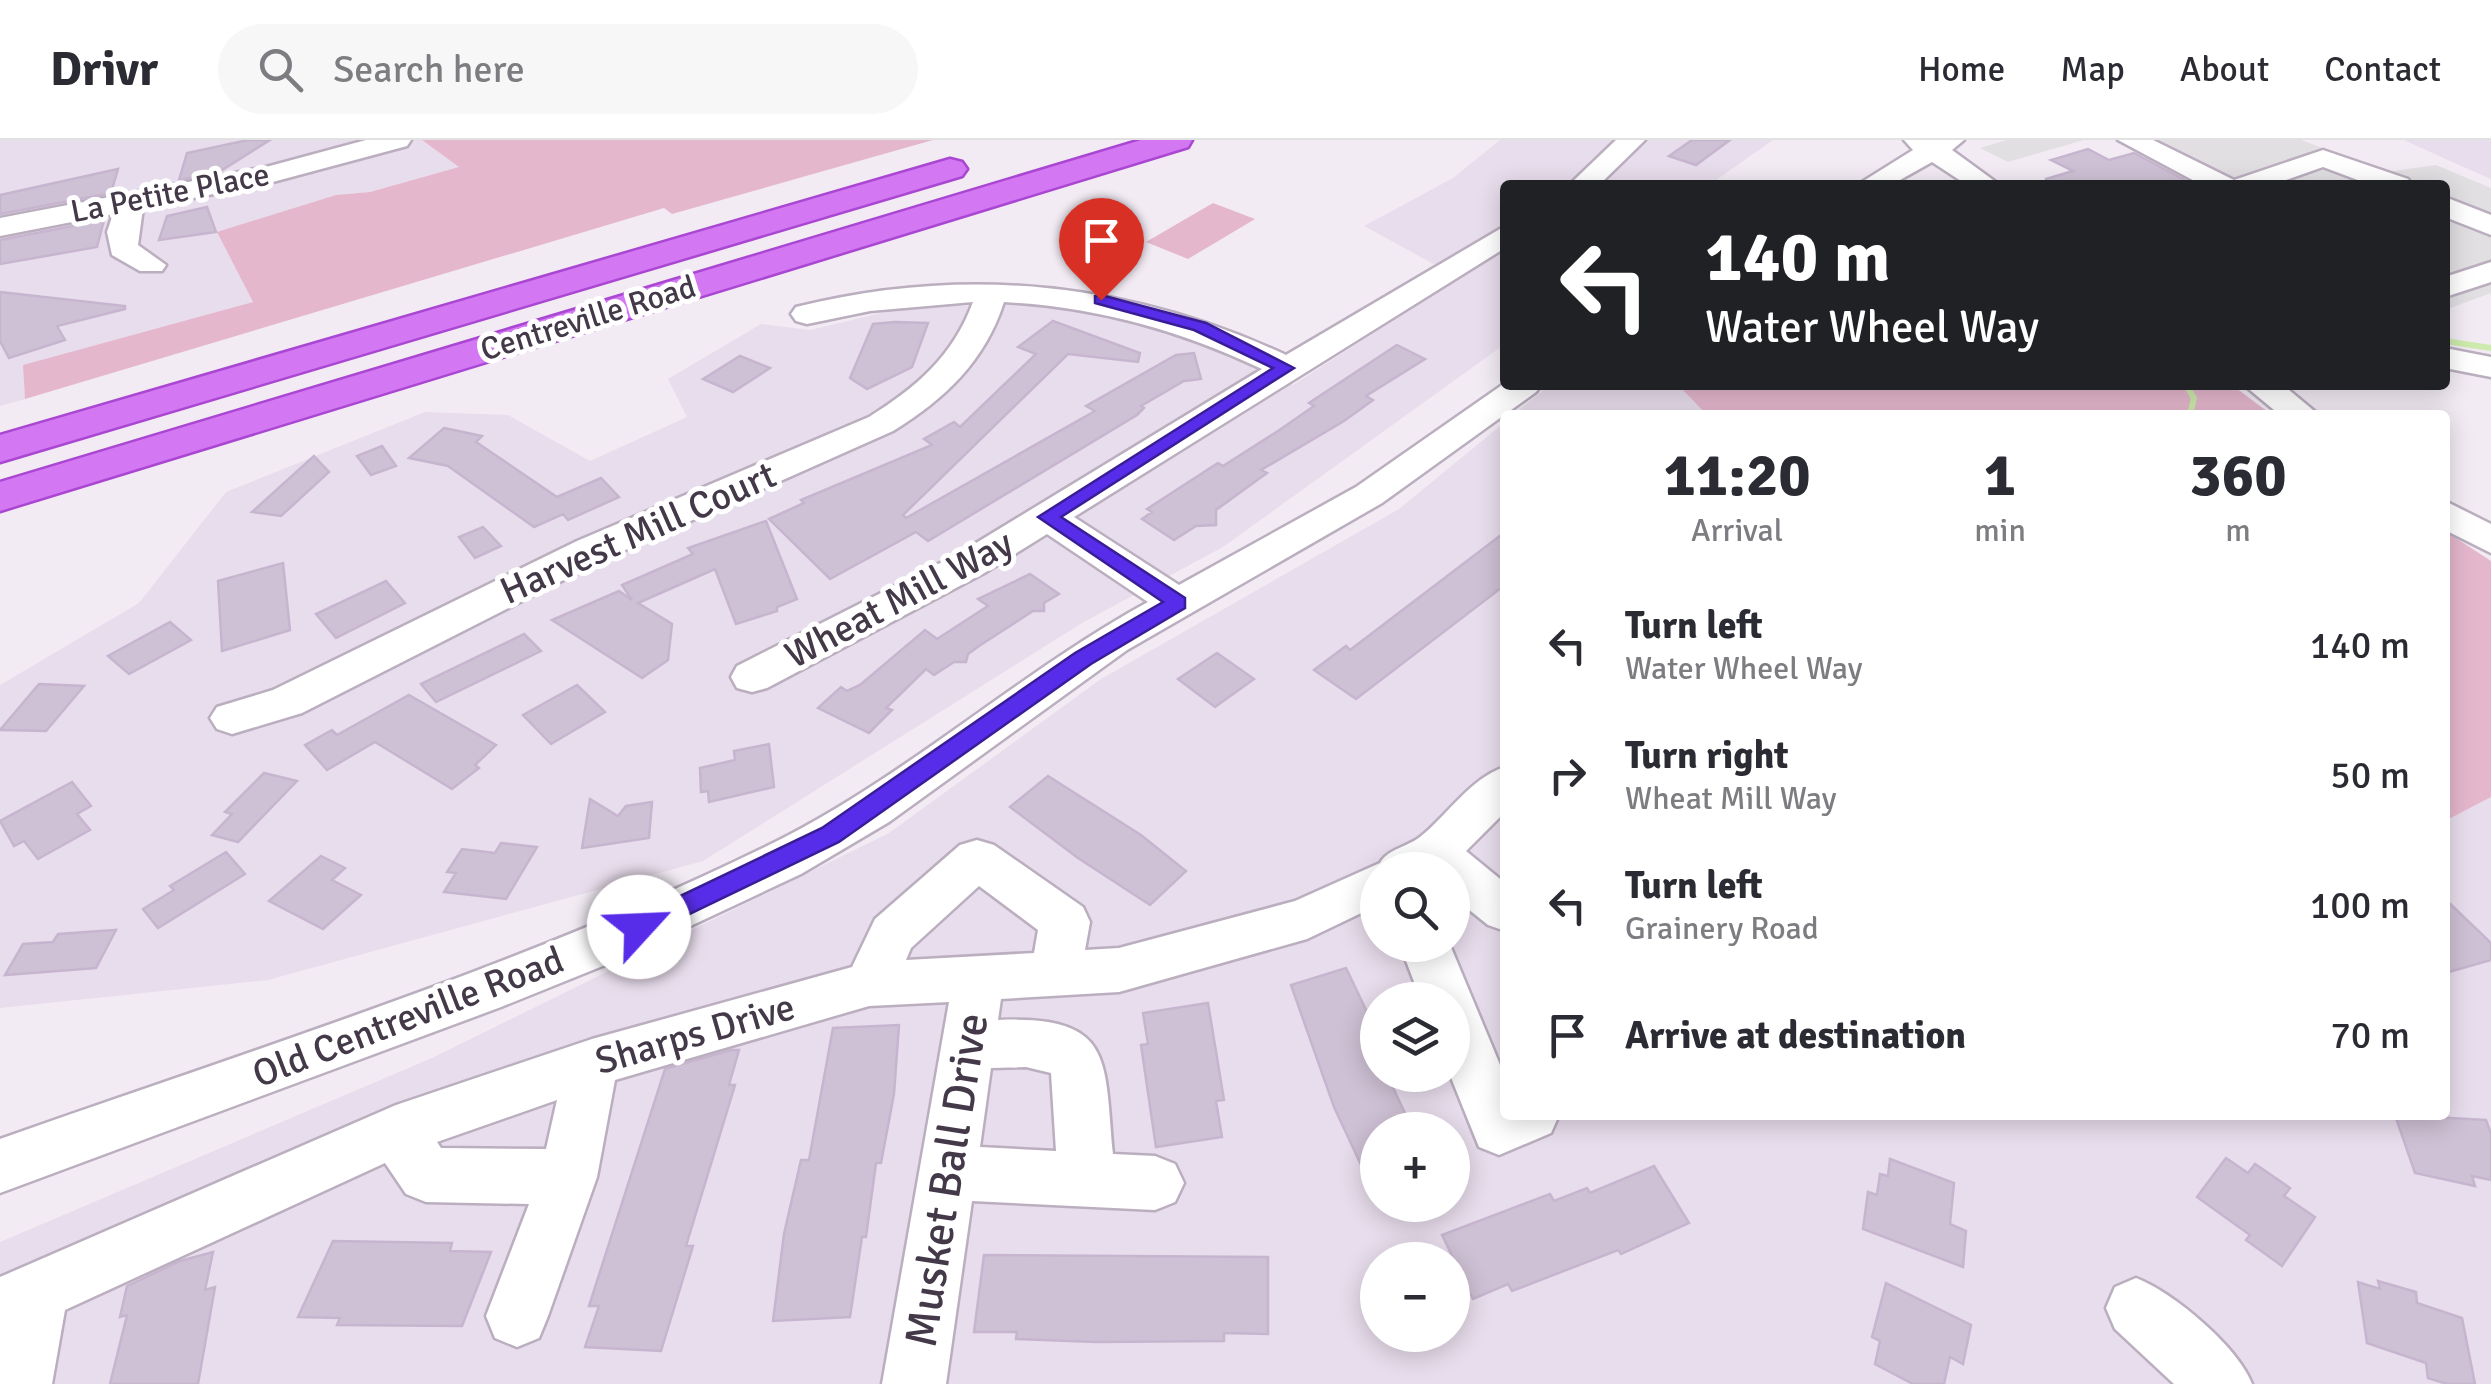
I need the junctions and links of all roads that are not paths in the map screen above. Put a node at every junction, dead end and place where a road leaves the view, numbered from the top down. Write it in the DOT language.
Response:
graph roads {
  1 [pos="296,140"];
  2 [pos="397,140"];
  3 [pos="1176,140"];
  4 [pos="1632,140"];
  5 [pos="2132,140"];
  6 [pos="1934,143"];
  7 [pos="2288,146"];
  8 [pos="991,157"];
  9 [pos="2323,158"];
  10 [pos="320,162"];
  11 [pos="1588,180"];
  12 [pos="1878,180"];
  13 [pos="1980,180"];
  14 [pos="2214,180"];
  15 [pos="2259,180"];
  16 [pos="2384,180"];
  17 [pos="131,201"];
  18 [pos="2450,208"];
  19 [pos="2491,226"];
  20 [pos="0,227"];
  21 [pos="1500,238"];
  22 [pos="151,264"];
  23 [pos="2491,271"];
  24 [pos="2450,286"];
  25 [pos="992,290"];
  26 [pos="807,314"];
  27 [pos="2450,359"];
  28 [pos="2491,367"];
  29 [pos="1286,368"];
  30 [pos="1517,390"];
  31 [pos="2268,390"];
  32 [pos="2295,410"];
  33 [pos="0,449"];
  34 [pos="0,497"];
  35 [pos="2450,515"];
  36 [pos="1048,517"];
  37 [pos="2491,541"];
  38 [pos="1178,603"];
  39 [pos="752,677"];
  40 [pos="232,718"];
  41 [pos="1500,793"];
  42 [pos="1469,852"];
  43 [pos="1360,891"];
  44 [pos="1054,973"];
  45 [pos="979,976"];
  46 [pos="870,984"];
  47 [pos="969,1045"];
  48 [pos="1470,1057"];
  49 [pos="592,1063"];
  50 [pos="1520,1120"];
  51 [pos="396,1130"];
  52 [pos="5,1159"];
  53 [pos="950,1173"];
  54 [pos="568,1178"];
  55 [pos="1087,1179"];
  56 [pos="1155,1183"];
  57 [pos="19,1300"];
  58 [pos="2136,1308"];
  59 [pos="517,1316"];
  60 [pos="21,1384"];
  61 [pos="914,1384"];
  62 [pos="2221,1384"];
  1 -- 10 [label="street"];
  2 -- 10 [label="street, La Petite Place"];
  3 -- 34 [label="highway, Centreville Road"];
  4 -- 11 [label="street"];
  5 -- 14 [label="street"];
  6 -- 12 [label="street"];
  6 -- 13 [label="street"];
  7 -- 9 [label="street"];
  8 -- 33 [label="highway, Centreville Road"];
  9 -- 15 [label="street"];
  9 -- 16 [label="street"];
  10 -- 17 [label="street, La Petite Place"];
  17 -- 20 [label="street, La Petite Place"];
  17 -- 22 [label="street"];
  18 -- 19 [label="street"];
  21 -- 29 [label="street, Wheat Mill Way"];
  23 -- 24 [label="street"];
  25 -- 26 [label="street"];
  25 -- 29 [label="street"];
  25 -- 40 [label="street, Harvest Mill Court"];
  27 -- 28 [label="street"];
  29 -- 36 [label="street, Wheat Mill Way"];
  30 -- 38 [label="street, Old Centreville Road"];
  31 -- 32 [label="street"];
  35 -- 37 [label="street"];
  36 -- 38 [label="street"];
  36 -- 39 [label="street, Wheat Mill Way"];
  38 -- 52 [label="street, Old Centreville Road"];
  41 -- 42 [label="street"];
  43 -- 44 [label="street, Sharps Drive"];
  44 -- 45 [label="street, Sharps Drive"];
  44 -- 46 [label="street"];
  45 -- 46 [label="street, Sharps Drive"];
  45 -- 47 [label="street, Musket Ball Drive"];
  46 -- 49 [label="street, Sharps Drive"];
  47 -- 53 [label="street, Musket Ball Drive"];
  47 -- 55 [label="street"];
  48 -- 50 [label="street"];
  49 -- 51 [label="street, Sharps Drive"];
  49 -- 54 [label="street"];
  51 -- 54 [label="street"];
  51 -- 57 [label="street, Sharps Drive"];
  53 -- 55 [label="street"];
  53 -- 61 [label="street, Musket Ball Drive"];
  54 -- 59 [label="street"];
  55 -- 56 [label="street"];
  57 -- 60 [label="street, Sharps Drive"];
  58 -- 62 [label="street"];
}
